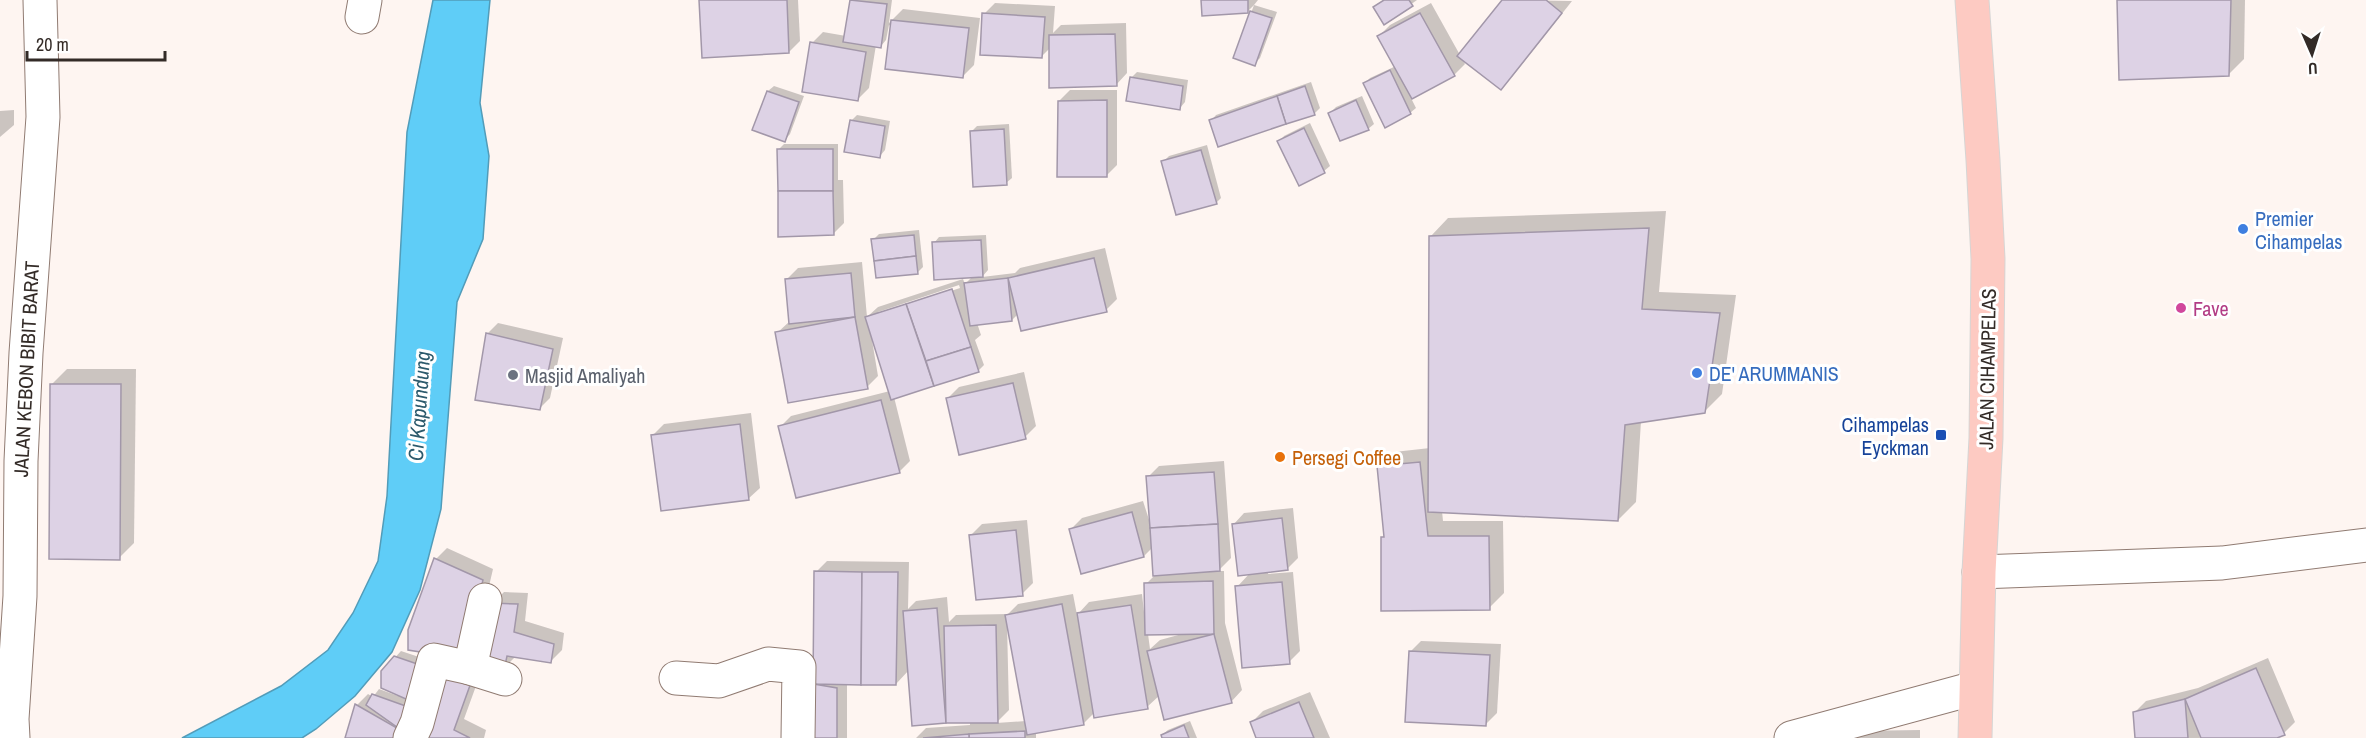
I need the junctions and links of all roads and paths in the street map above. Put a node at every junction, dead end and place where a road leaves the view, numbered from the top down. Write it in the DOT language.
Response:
graph roads {
  1 [pos="40,0"];
  2 [pos="1972,0"];
  3 [pos="2366,545"];
  4 [pos="1979,572"];
  5 [pos="485,600"];
  6 [pos="470,668"];
  7 [pos="676,678"];
  8 [pos="505,679"];
  9 [pos="7,685"];
  10 [pos="1975,688"];
  11 [pos="13,738"];
  12 [pos="410,738"];
  13 [pos="798,738"];
  14 [pos="1791,738"];
  15 [pos="1975,738"];
  1 -- 9 [label="street, JALAN KEBON BIBIT BARAT"];
  2 -- 4 [label="main road, JALAN CIHAMPELAS"];
  3 -- 4 [label="street"];
  4 -- 10 [label="main road, JALAN CIHAMPELAS"];
  5 -- 6 [label="street"];
  6 -- 8 [label="street"];
  6 -- 12 [label="street"];
  7 -- 13 [label="street"];
  9 -- 11 [label="street, JALAN KEBON BIBIT BARAT"];
  10 -- 14 [label="street"];
  10 -- 15 [label="main road, JALAN CIHAMPELAS"];
}
